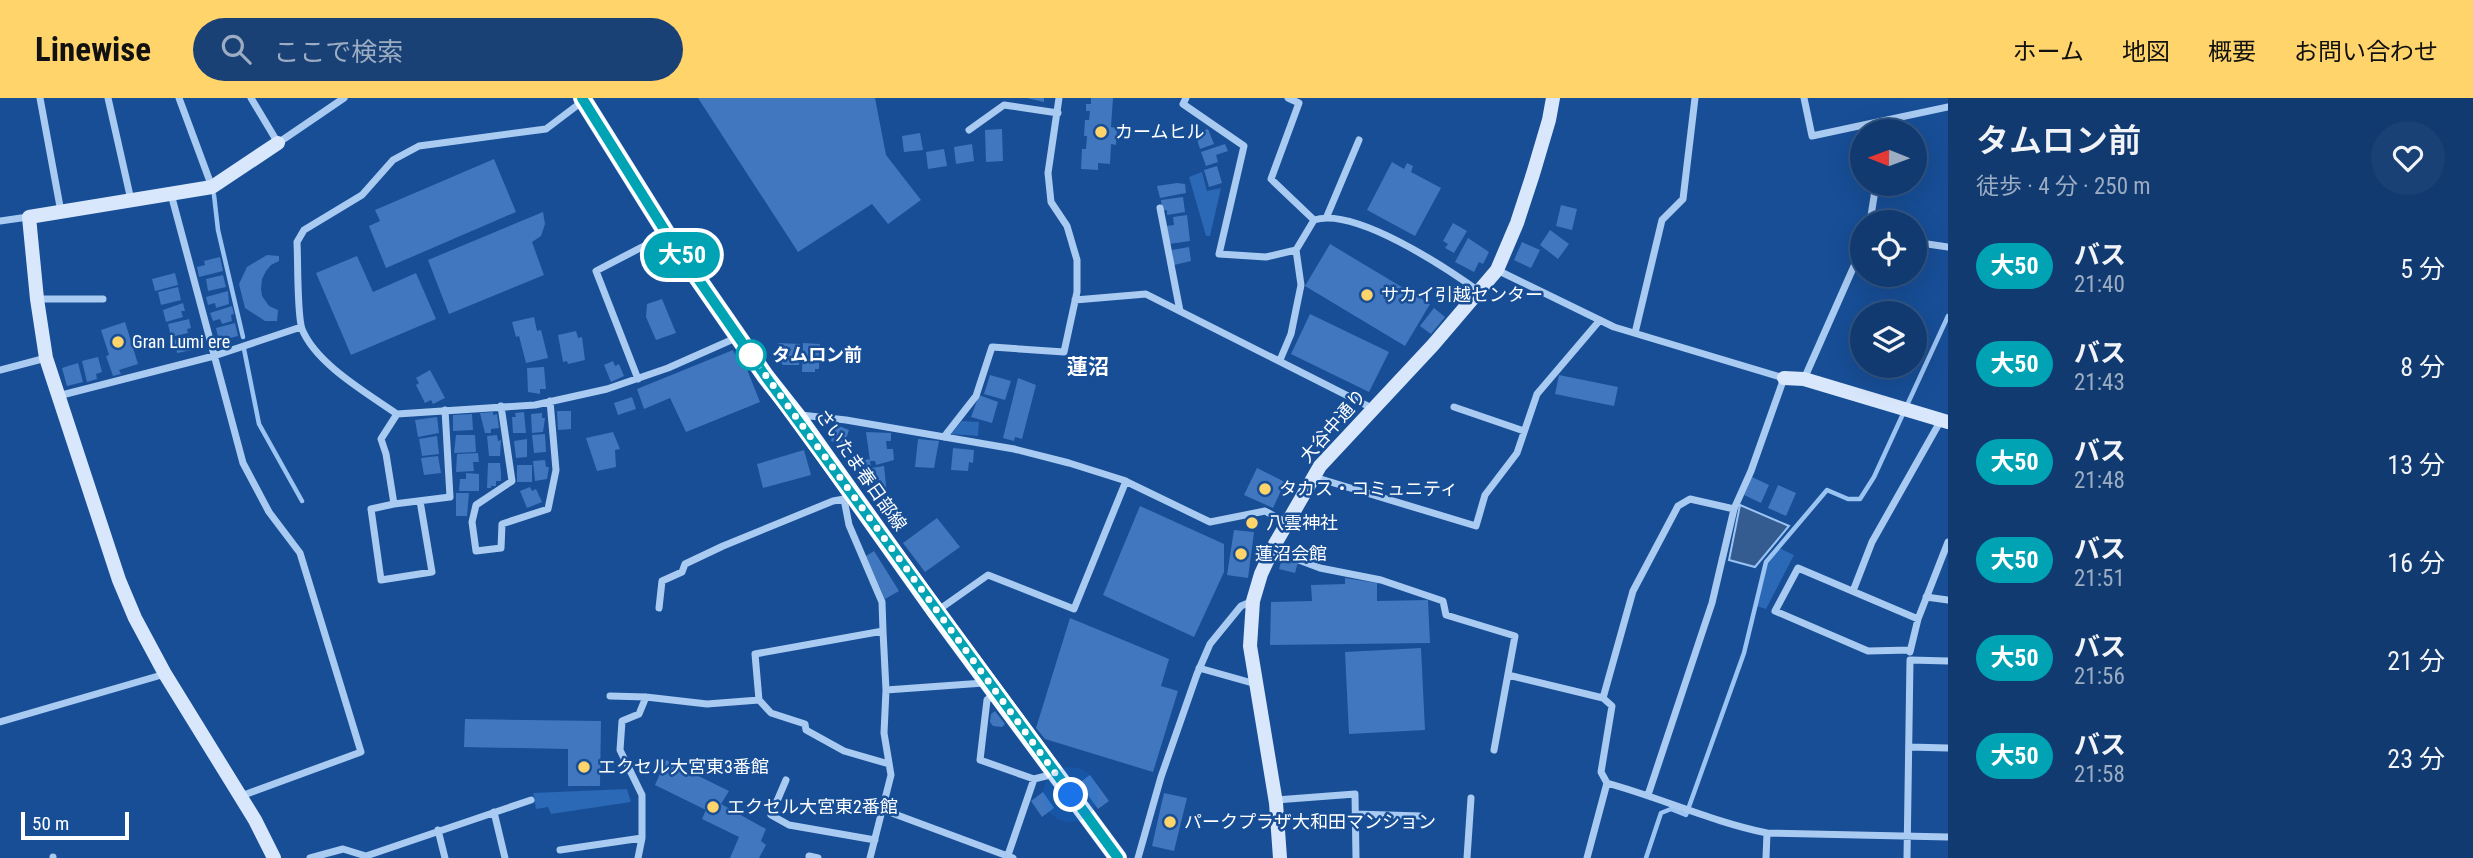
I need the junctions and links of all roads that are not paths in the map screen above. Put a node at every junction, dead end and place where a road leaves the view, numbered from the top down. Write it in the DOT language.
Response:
graph roads {
  1 [pos="40,98"];
  2 [pos="108,98"];
  3 [pos="179,98"];
  4 [pos="251,98"];
  5 [pos="344,98"];
  6 [pos="1059,98"];
  7 [pos="1186,98"];
  8 [pos="1288,98"];
  9 [pos="1553,98"];
  10 [pos="1695,98"];
  11 [pos="1804,98"];
  12 [pos="583,99"];
  13 [pos="332,101"];
  14 [pos="1948,107"];
  15 [pos="1058,113"];
  16 [pos="1890,119"];
  17 [pos="1850,128"];
  18 [pos="970,130"];
  19 [pos="1359,140"];
  20 [pos="278,143"];
  21 [pos="212,187"];
  22 [pos="171,194"];
  23 [pos="131,201"];
  24 [pos="1160,208"];
  25 [pos="61,212"];
  26 [pos="1326,216"];
  27 [pos="29,217"];
  28 [pos="1314,220"];
  29 [pos="0,221"];
  30 [pos="667,234"];
  31 [pos="1927,244"];
  32 [pos="1948,247"];
  33 [pos="1296,250"];
  34 [pos="1497,270"];
  35 [pos="1850,275"];
  36 [pos="1480,292"];
  37 [pos="37,299"];
  38 [pos="103,299"];
  39 [pos="1075,300"];
  40 [pos="1180,311"];
  41 [pos="1600,320"];
  42 [pos="301,327"];
  43 [pos="1636,333"];
  44 [pos="738,337"];
  45 [pos="214,356"];
  46 [pos="46,358"];
  47 [pos="1280,360"];
  48 [pos="0,370"];
  49 [pos="1784,377"];
  50 [pos="638,379"];
  51 [pos="1804,379"];
  52 [pos="58,396"];
  53 [pos="550,401"];
  54 [pos="501,406"];
  55 [pos="1454,407"];
  56 [pos="1374,409"];
  57 [pos="445,410"];
  58 [pos="397,414"];
  59 [pos="796,415"];
  60 [pos="1944,421"];
  61 [pos="1524,431"];
  62 [pos="944,437"];
  63 [pos="1314,477"];
  64 [pos="1126,481"];
  65 [pos="848,496"];
  66 [pos="420,501"];
  67 [pos="394,504"];
  68 [pos="1734,509"];
  69 [pos="1287,523"];
  70 [pos="1947,545"];
  71 [pos="1272,550"];
  72 [pos="1853,591"];
  73 [pos="1926,597"];
  74 [pos="1948,600"];
  75 [pos="1253,601"];
  76 [pos="659,608"];
  77 [pos="936,612"];
  78 [pos="1918,619"];
  79 [pos="883,631"];
  80 [pos="1910,650"];
  81 [pos="1910,660"];
  82 [pos="1948,661"];
  83 [pos="1199,668"];
  84 [pos="165,674"];
  85 [pos="1508,675"];
  86 [pos="1257,684"];
  87 [pos="992,687"];
  88 [pos="886,690"];
  89 [pos="610,696"];
  90 [pos="646,697"];
  91 [pos="1603,698"];
  92 [pos="758,700"];
  93 [pos="0,722"];
  94 [pos="1909,747"];
  95 [pos="1948,748"];
  96 [pos="1494,750"];
  97 [pos="889,764"];
  98 [pos="1055,774"];
  99 [pos="1034,779"];
  100 [pos="786,780"];
  101 [pos="1607,783"];
  102 [pos="1648,794"];
  103 [pos="241,796"];
  104 [pos="1471,799"];
  105 [pos="531,800"];
  106 [pos="1276,800"];
  107 [pos="881,809"];
  108 [pos="494,812"];
  109 [pos="1356,814"];
  110 [pos="1420,816"];
  111 [pos="438,830"];
  112 [pos="1767,832"];
  113 [pos="1907,836"];
  114 [pos="1948,837"];
  115 [pos="642,838"];
  116 [pos="875,840"];
  117 [pos="560,850"];
  118 [pos="1009,857"];
  119 [pos="274,858"];
  120 [pos="310,858"];
  121 [pos="445,858"];
  122 [pos="505,858"];
  123 [pos="638,858"];
  124 [pos="870,858"];
  125 [pos="1118,858"];
  126 [pos="1138,858"];
  127 [pos="1280,858"];
  128 [pos="1356,858"];
  129 [pos="1467,858"];
  130 [pos="1587,858"];
  131 [pos="1766,858"];
  132 [pos="1907,858"];
  1 -- 25 [label="street"];
  2 -- 23 [label="street"];
  3 -- 21 [label="street"];
  4 -- 20 [label="street"];
  5 -- 13 [label="street"];
  6 -- 15 [label="street"];
  7 -- 33 [label="street"];
  8 -- 28 [label="street"];
  9 -- 34 [label="street, 大谷中通り"];
  10 -- 43 [label="street"];
  11 -- 17 [label="street"];
  12 -- 30 [label="main road, さいたま春日部線"];
  12 -- 42 [label="street"];
  13 -- 20 [label="street"];
  14 -- 16 [label="street"];
  15 -- 18 [label="street"];
  15 -- 39 [label="street"];
  19 -- 26 [label="street"];
  20 -- 21 [label="street"];
  21 -- 22 [label="street"];
  22 -- 23 [label="street"];
  22 -- 45 [label="street"];
  23 -- 25 [label="street"];
  24 -- 40 [label="street"];
  25 -- 27 [label="street"];
  26 -- 28 [label="street"];
  26 -- 36 [label="street"];
  27 -- 29 [label="street"];
  27 -- 37 [label="street"];
  28 -- 33 [label="street"];
  30 -- 44 [label="main road, さいたま春日部線"];
  30 -- 50 [label="street"];
  31 -- 32 [label="street"];
  33 -- 47 [label="street"];
  34 -- 36 [label="street, 大谷中通り"];
  34 -- 41 [label="street"];
  35 -- 51 [label="street"];
  36 -- 56 [label="street, 大谷中通り"];
  37 -- 38 [label="street"];
  37 -- 46 [label="street"];
  39 -- 40 [label="street"];
  39 -- 62 [label="street"];
  40 -- 47 [label="street"];
  41 -- 43 [label="street"];
  41 -- 61 [label="street"];
  42 -- 45 [label="street"];
  42 -- 58 [label="street"];
  43 -- 49 [label="street"];
  44 -- 50 [label="street"];
  44 -- 59 [label="main road, さいたま春日部線"];
  45 -- 52 [label="street"];
  45 -- 103 [label="street"];
  46 -- 48 [label="street"];
  46 -- 52 [label="street"];
  47 -- 56 [label="street"];
  49 -- 51 [label="street"];
  49 -- 68 [label="street"];
  50 -- 53 [label="street"];
  51 -- 60 [label="street"];
  52 -- 84 [label="street"];
  53 -- 54 [label="street"];
  53 -- 54 [label="street"];
  54 -- 57 [label="street"];
  55 -- 61 [label="street"];
  56 -- 63 [label="street, 大谷中通り"];
  57 -- 58 [label="street"];
  57 -- 66 [label="street"];
  58 -- 67 [label="street"];
  59 -- 62 [label="street"];
  59 -- 65 [label="main road, さいたま春日部線"];
  60 -- 72 [label="street"];
  61 -- 63 [label="street"];
  62 -- 64 [label="street"];
  63 -- 69 [label="street, 大谷中通り"];
  64 -- 69 [label="street"];
  64 -- 77 [label="street"];
  65 -- 76 [label="street"];
  65 -- 77 [label="main road, さいたま春日部線"];
  65 -- 79 [label="street"];
  66 -- 67 [label="street"];
  66 -- 67 [label="street"];
  68 -- 91 [label="street"];
  68 -- 102 [label="street"];
  69 -- 71 [label="street, 大谷中通り"];
  70 -- 73 [label="street"];
  71 -- 75 [label="street, 大谷中通り"];
  71 -- 85 [label="street"];
  72 -- 78 [label="street"];
  72 -- 80 [label="street"];
  73 -- 74 [label="street"];
  73 -- 78 [label="street"];
  75 -- 83 [label="street"];
  75 -- 86 [label="street, 大谷中通り"];
  77 -- 87 [label="main road, さいたま春日部線"];
  78 -- 80 [label="street"];
  79 -- 88 [label="street"];
  79 -- 92 [label="street"];
  80 -- 81 [label="street"];
  81 -- 82 [label="street"];
  81 -- 94 [label="street"];
  83 -- 86 [label="street"];
  83 -- 126 [label="street"];
  84 -- 93 [label="street"];
  84 -- 103 [label="street"];
  85 -- 91 [label="street"];
  85 -- 96 [label="street"];
  86 -- 106 [label="street, 大谷中通り"];
  87 -- 88 [label="street"];
  87 -- 98 [label="main road, さいたま春日部線"];
  87 -- 99 [label="street"];
  88 -- 97 [label="street"];
  89 -- 90 [label="street"];
  90 -- 92 [label="street"];
  90 -- 115 [label="street"];
  91 -- 101 [label="street"];
  92 -- 97 [label="street"];
  94 -- 95 [label="street"];
  94 -- 113 [label="street"];
  97 -- 107 [label="street"];
  98 -- 99 [label="street"];
  98 -- 125 [label="main road, さいたま春日部線"];
  99 -- 118 [label="street"];
  100 -- 116 [label="street"];
  101 -- 102 [label="street"];
  101 -- 130 [label="street"];
  102 -- 112 [label="street"];
  103 -- 119 [label="street"];
  104 -- 129 [label="street"];
  105 -- 108 [label="street"];
  106 -- 109 [label="street"];
  106 -- 127 [label="street, 大谷中通り"];
  107 -- 116 [label="street"];
  107 -- 118 [label="street"];
  108 -- 111 [label="street"];
  108 -- 122 [label="street"];
  109 -- 110 [label="street"];
  109 -- 128 [label="street"];
  111 -- 120 [label="street"];
  111 -- 121 [label="street"];
  112 -- 113 [label="street"];
  112 -- 131 [label="street"];
  113 -- 114 [label="street"];
  113 -- 132 [label="street"];
  115 -- 117 [label="street"];
  115 -- 123 [label="street"];
  116 -- 124 [label="street"];
}
